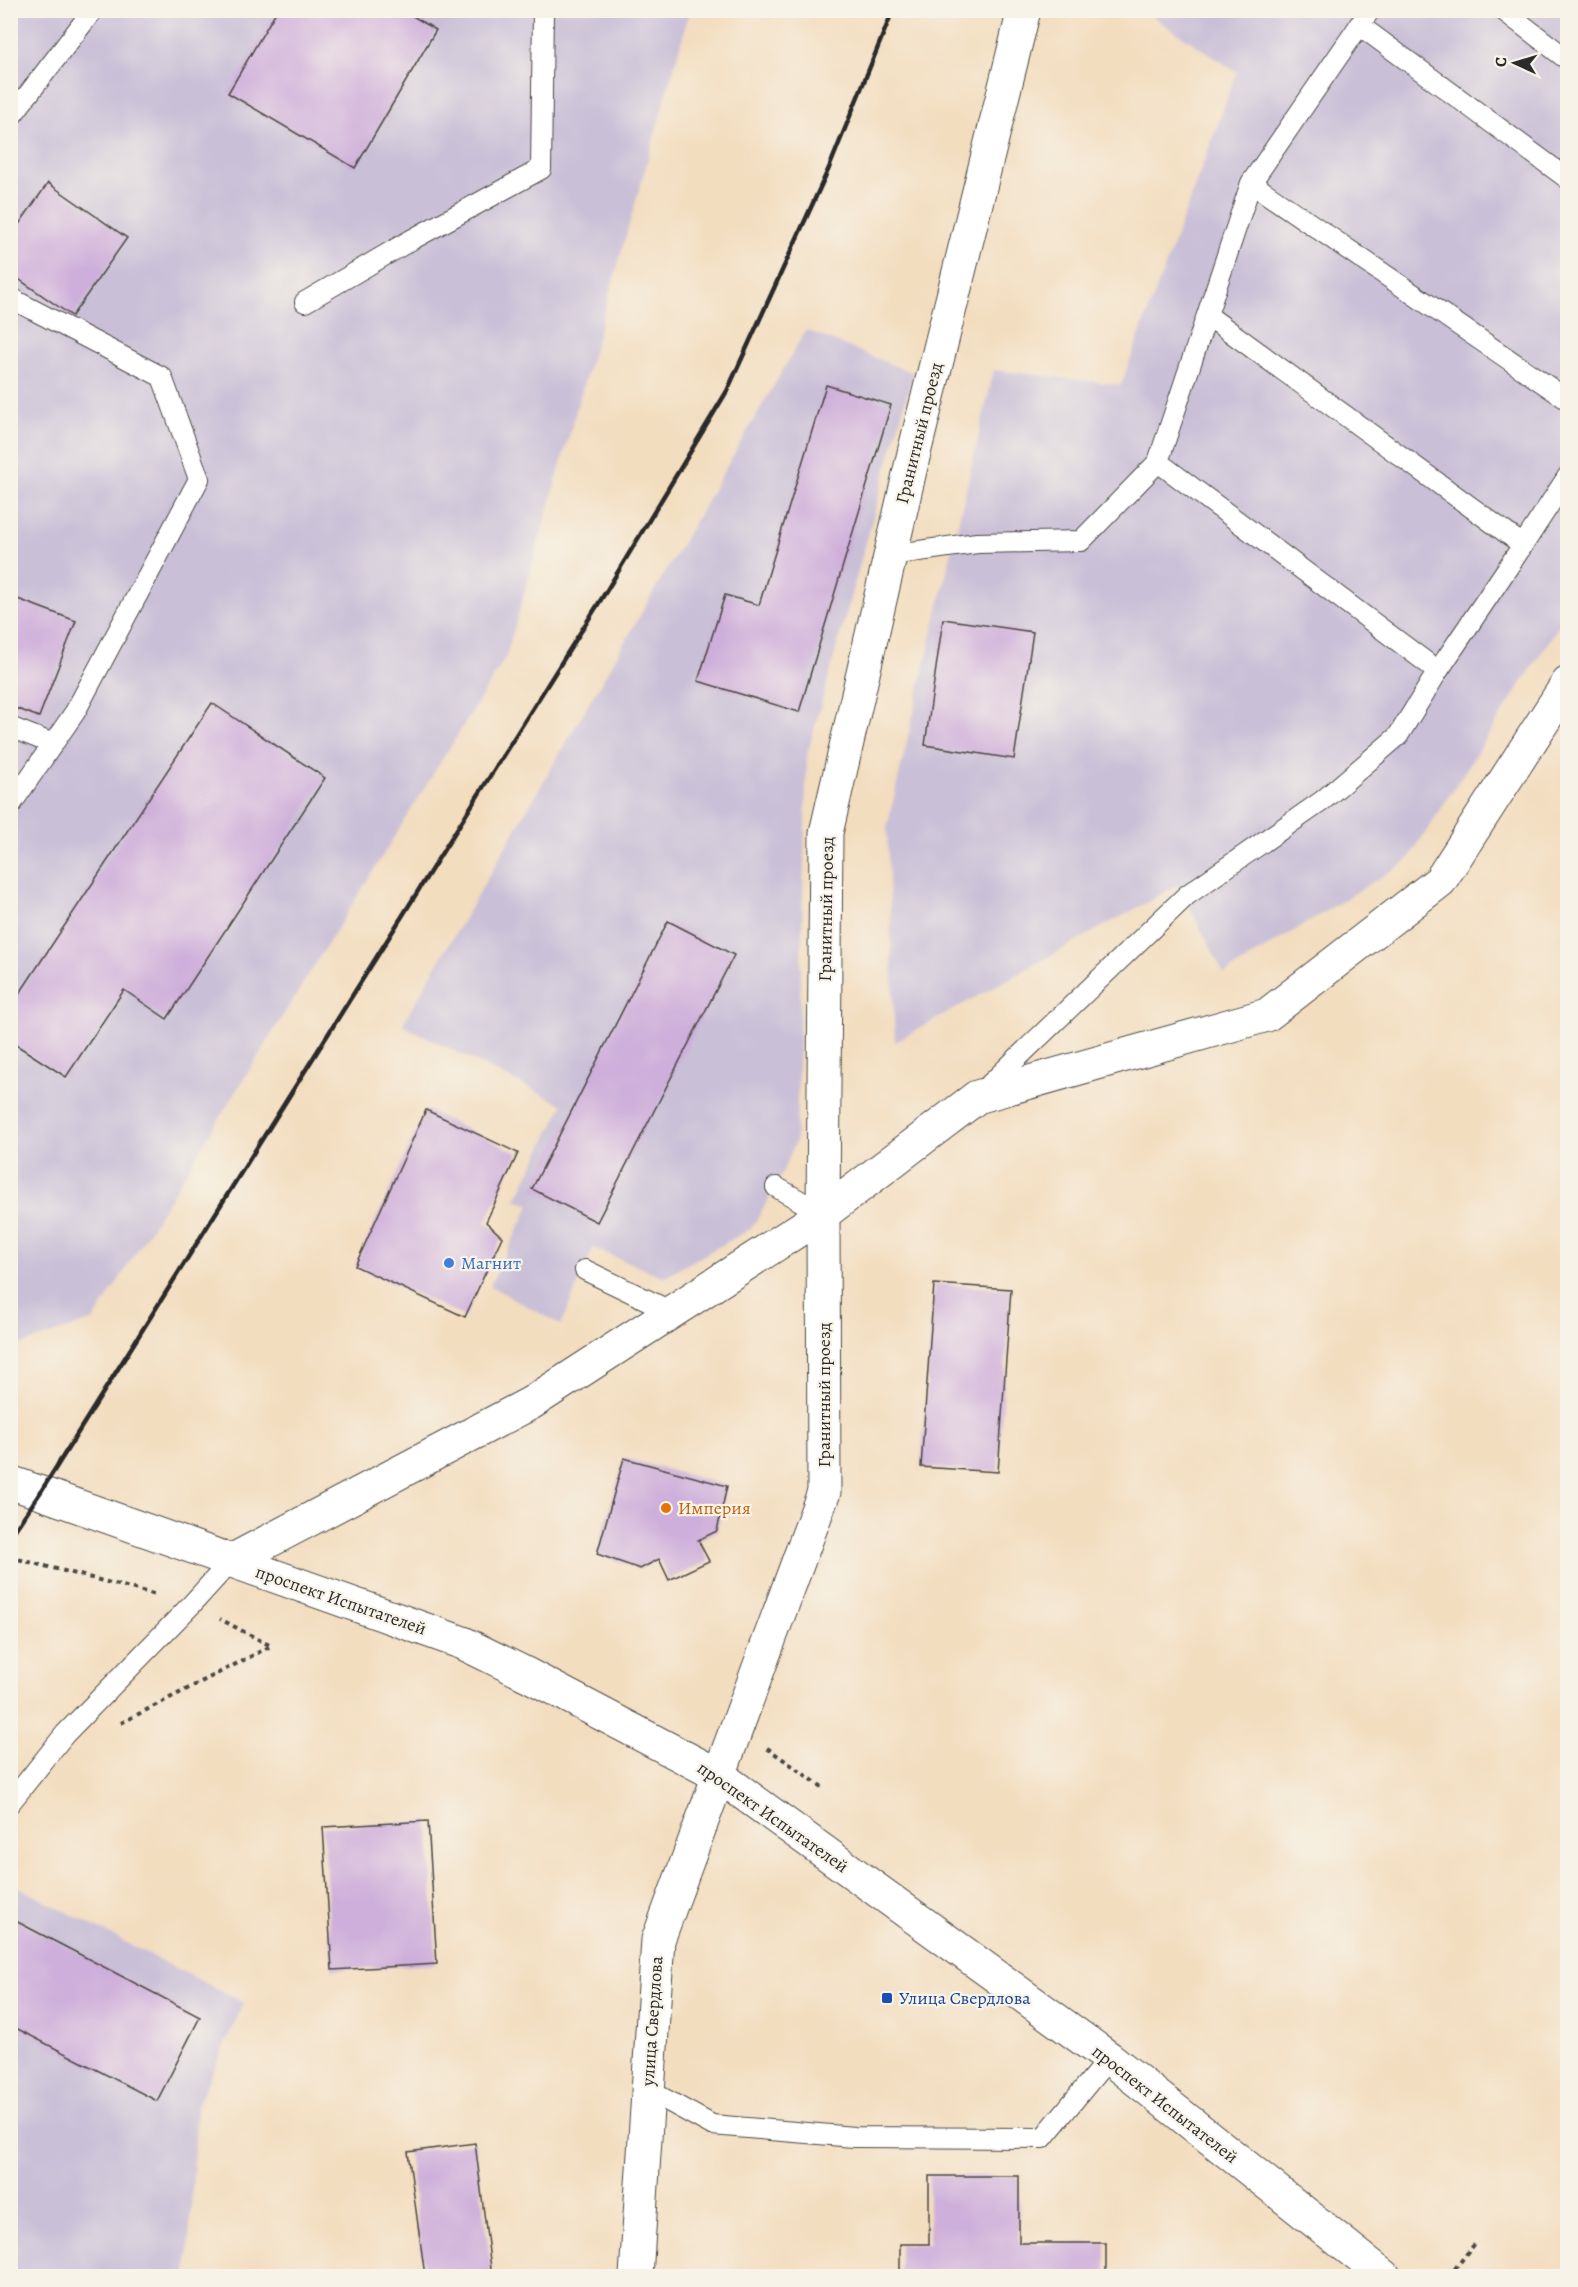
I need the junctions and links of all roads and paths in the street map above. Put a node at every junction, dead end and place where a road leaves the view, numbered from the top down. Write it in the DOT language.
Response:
graph roads {
  1 [pos="93,10"];
  2 [pos="543,10"];
  3 [pos="1024,10"];
  4 [pos="1503,10"];
  5 [pos="1365,18"];
  6 [pos="1568,60"];
  7 [pos="10,118"];
  8 [pos="1568,179"];
  9 [pos="1251,183"];
  10 [pos="10,296"];
  11 [pos="305,302"];
  12 [pos="1207,315"];
  13 [pos="1568,400"];
  14 [pos="1158,462"];
  15 [pos="1568,476"];
  16 [pos="1523,545"];
  17 [pos="890,555"];
  18 [pos="1438,671"];
  19 [pos="1568,683"];
  20 [pos="10,727"];
  21 [pos="53,744"];
  22 [pos="10,806"];
  23 [pos="977,1097"];
  24 [pos="776,1186"];
  25 [pos="823,1214"];
  26 [pos="585,1270"];
  27 [pos="672,1312"];
  28 [pos="10,1482"];
  29 [pos="231,1561"];
  30 [pos="736,1726"];
  31 [pos="718,1775"];
  32 [pos="825,1789"];
  33 [pos="10,1803"];
  34 [pos="1109,2058"];
  35 [pos="648,2090"];
  36 [pos="1477,2241"];
  37 [pos="636,2277"];
  38 [pos="1384,2277"];
  39 [pos="1449,2277"];
  1 -- 7 [label="lane"];
  2 -- 11 [label="lane"];
  3 -- 17 [label="street, Гранитный проезд"];
  4 -- 6 [label="lane"];
  5 -- 8 [label="lane"];
  5 -- 9 [label="lane"];
  9 -- 12 [label="lane"];
  9 -- 13 [label="lane"];
  10 -- 21 [label="lane"];
  12 -- 14 [label="lane"];
  12 -- 16 [label="lane"];
  14 -- 17 [label="lane"];
  14 -- 18 [label="lane"];
  15 -- 16 [label="lane"];
  16 -- 18 [label="lane"];
  17 -- 25 [label="street, Гранитный проезд"];
  18 -- 23 [label="lane"];
  19 -- 23 [label="street"];
  20 -- 21 [label="lane"];
  21 -- 22 [label="lane"];
  23 -- 25 [label="street"];
  24 -- 25 [label="lane"];
  25 -- 27 [label="street"];
  25 -- 30 [label="street, Гранитный проезд"];
  26 -- 27 [label="lane"];
  27 -- 29 [label="street"];
  28 -- 29 [label="street, проспект Испытателей"];
  29 -- 31 [label="street, проспект Испытателей"];
  29 -- 33 [label="lane"];
  30 -- 31 [label="street, Гранитный проезд"];
  30 -- 32 [label="path"];
  31 -- 34 [label="street, проспект Испытателей"];
  31 -- 35 [label="street, улица Свердлова"];
  34 -- 35 [label="lane"];
  34 -- 38 [label="street, проспект Испытателей"];
  35 -- 37 [label="street, улица Свердлова"];
  36 -- 39 [label="path"];
}
